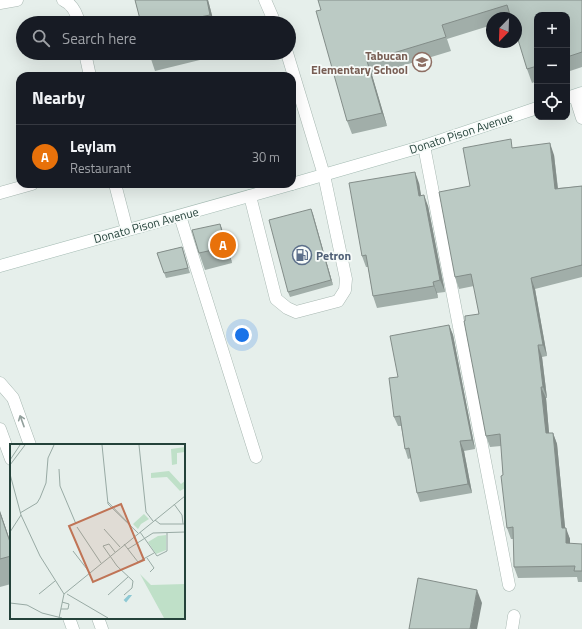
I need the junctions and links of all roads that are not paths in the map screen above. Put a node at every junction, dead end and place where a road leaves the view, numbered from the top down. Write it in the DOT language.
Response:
graph roads {
  1 [pos="17,0"];
  2 [pos="63,0"];
  3 [pos="265,0"];
  4 [pos="0,3"];
  5 [pos="76,16"];
  6 [pos="272,16"];
  7 [pos="87,60"];
  8 [pos="289,60"];
  9 [pos="89,72"];
  10 [pos="293,72"];
  11 [pos="296,83"];
  12 [pos="575,96"];
  13 [pos="534,109"];
  14 [pos="582,118"];
  15 [pos="424,146"];
  16 [pos="324,175"];
  17 [pos="296,183"];
  18 [pos="18,188"];
  19 [pos="116,188"];
  20 [pos="278,188"];
  21 [pos="0,193"];
  22 [pos="250,196"];
  23 [pos="180,216"];
  24 [pos="127,230"];
  25 [pos="0,266"];
  26 [pos="0,383"];
  27 [pos="0,429"];
  28 [pos="30,444"];
  29 [pos="10,456"];
  30 [pos="256,457"];
  31 [pos="509,584"];
  32 [pos="514,616"];
  33 [pos="69,619"];
  34 [pos="98,619"];
  35 [pos="73,629"];
  36 [pos="102,629"];
  37 [pos="512,629"];
  1 -- 4 [label="main road"];
  2 -- 5 [label="main road"];
  3 -- 6 [label="main road"];
  7 -- 9 [label="main road"];
  8 -- 10 [label="main road"];
  11 -- 16 [label="main road"];
  12 -- 14 [label="main road"];
  13 -- 15 [label="main road, Donato Pison Avenue"];
  15 -- 16 [label="main road, Donato Pison Avenue"];
  15 -- 31 [label="main road"];
  16 -- 17 [label="main road, Donato Pison Avenue"];
  16 -- 22 [label="main road"];
  18 -- 21 [label="main road"];
  19 -- 24 [label="main road"];
  20 -- 22 [label="main road, Donato Pison Avenue"];
  22 -- 23 [label="main road, Donato Pison Avenue"];
  23 -- 24 [label="main road, Donato Pison Avenue"];
  23 -- 30 [label="main road"];
  24 -- 25 [label="main road, Donato Pison Avenue"];
  28 -- 26 [label="main road, one-way"];
  27 -- 29 [label="main road"];
  32 -- 37 [label="main road"];
  33 -- 35 [label="main road"];
  34 -- 36 [label="main road"];
}
